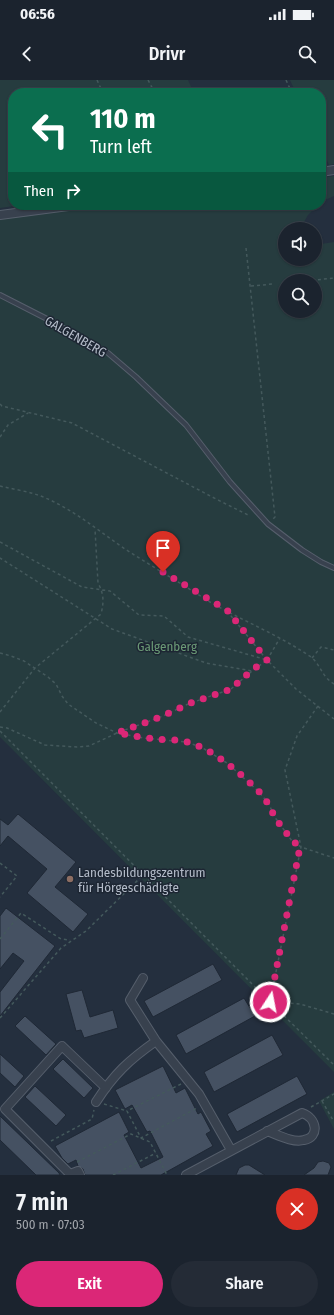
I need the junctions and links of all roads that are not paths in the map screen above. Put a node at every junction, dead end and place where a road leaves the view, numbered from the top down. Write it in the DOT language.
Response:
graph roads {
  1 [pos="38,210"];
  2 [pos="0,215"];
  3 [pos="0,295"];
  4 [pos="334,568"];
  5 [pos="143,978"];
  6 [pos="156,1041"];
  7 [pos="106,1088"];
  8 [pos="96,1102"];
  9 [pos="267,1131"];
  10 [pos="231,1150"];
  11 [pos="80,1175"];
  12 [pos="186,1175"];
  1 -- 2 [label="street"];
  3 -- 4 [label="lane, GALGENBERG"];
  5 -- 6 [label="street"];
  6 -- 7 [label="street"];
  6 -- 10 [label="street"];
  7 -- 8 [label="street"];
  7 -- 11 [label="street"];
  9 -- 9 [label="street"];
  9 -- 10 [label="street"];
  10 -- 12 [label="street"];
}
